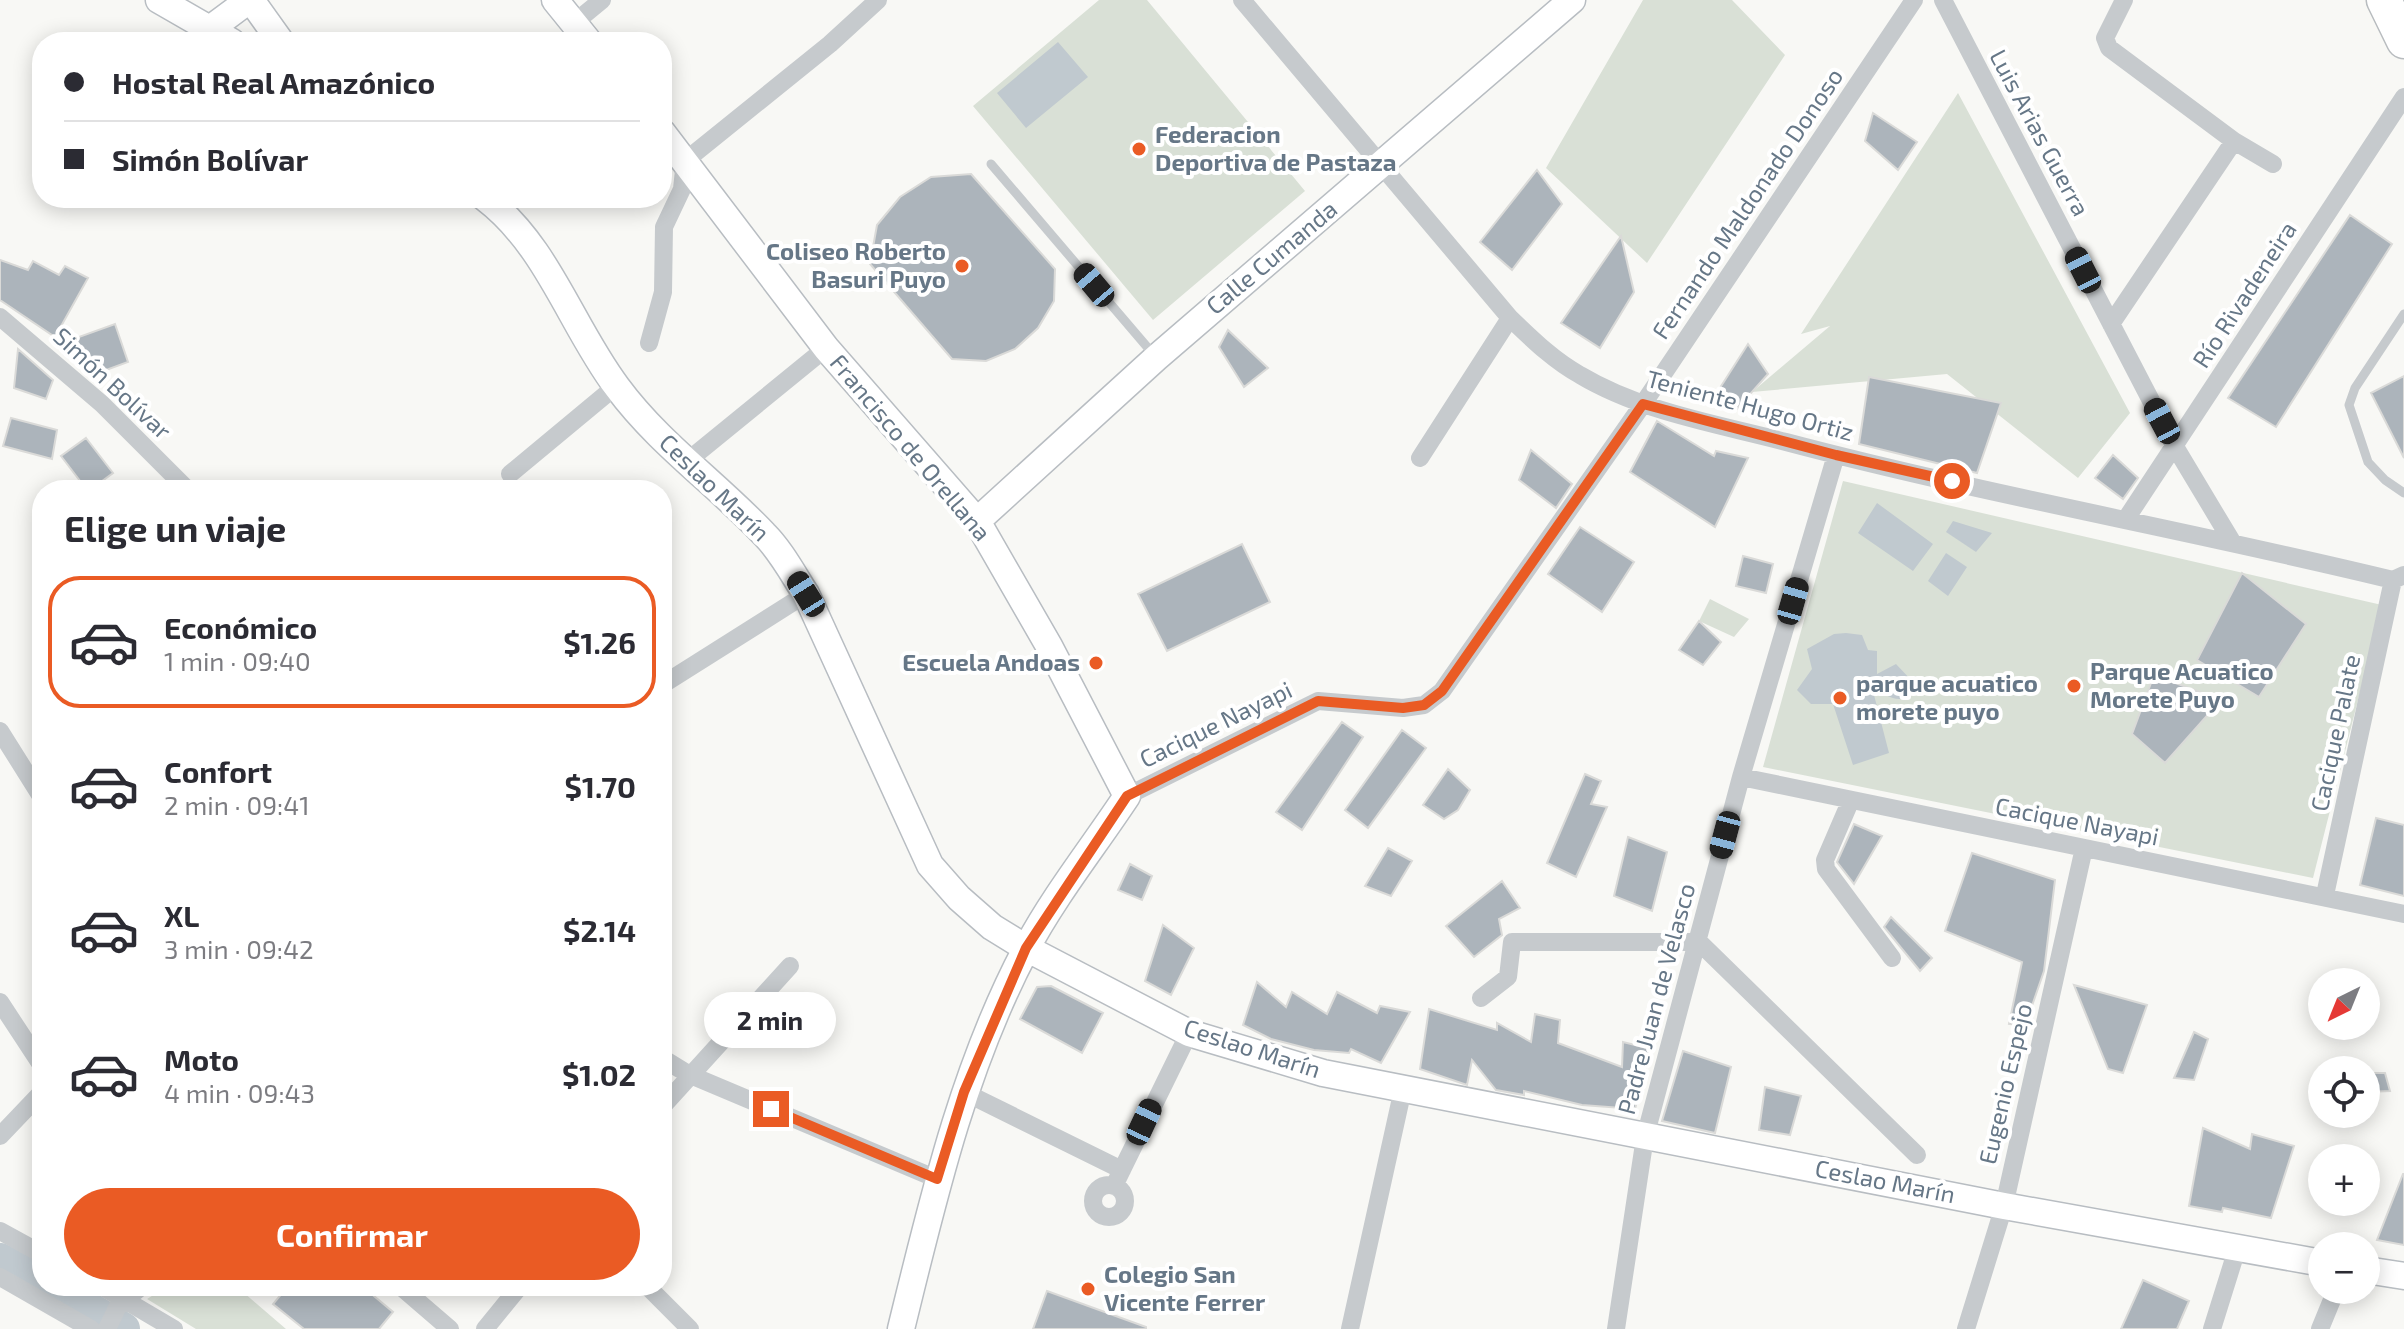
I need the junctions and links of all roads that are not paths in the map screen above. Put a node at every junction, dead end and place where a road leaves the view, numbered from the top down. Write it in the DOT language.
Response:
graph roads {
  1 [pos="159,0"];
  2 [pos="250,0"];
  3 [pos="555,0"];
  4 [pos="602,0"];
  5 [pos="878,0"];
  6 [pos="1242,0"];
  7 [pos="1572,0"];
  8 [pos="1914,0"];
  9 [pos="1943,0"];
  10 [pos="2124,0"];
  11 [pos="2384,0"];
  12 [pos="216,32"];
  13 [pos="223,32"];
  14 [pos="274,32"];
  15 [pos="581,32"];
  16 [pos="583,32"];
  17 [pos="2404,41"];
  18 [pos="2404,97"];
  19 [pos="2234,141"];
  20 [pos="672,145"];
  21 [pos="685,161"];
  22 [pos="991,164"];
  23 [pos="2273,164"];
  24 [pos="1380,167"];
  25 [pos="495,208"];
  26 [pos="2404,314"];
  27 [pos="0,317"];
  28 [pos="1510,318"];
  29 [pos="2111,324"];
  30 [pos="649,343"];
  31 [pos="826,348"];
  32 [pos="1156,358"];
  33 [pos="616,386"];
  34 [pos="1643,404"];
  35 [pos="2174,445"];
  36 [pos="1836,455"];
  37 [pos="1420,458"];
  38 [pos="685,463"];
  39 [pos="510,474"];
  40 [pos="178,480"];
  41 [pos="2404,493"];
  42 [pos="2126,519"];
  43 [pos="977,521"];
  44 [pos="2231,540"];
  45 [pos="2399,578"];
  46 [pos="806,594"];
  47 [pos="672,679"];
  48 [pos="1424,705"];
  49 [pos="0,731"];
  50 [pos="1741,777"];
  51 [pos="32,782"];
  52 [pos="1127,796"];
  53 [pos="1850,802"];
  54 [pos="2084,848"];
  55 [pos="2325,895"];
  56 [pos="2404,914"];
  57 [pos="1699,942"];
  58 [pos="1026,948"];
  59 [pos="1892,958"];
  60 [pos="790,966"];
  61 [pos="1481,998"];
  62 [pos="0,1002"];
  63 [pos="1189,1033"];
  64 [pos="32,1051"];
  65 [pos="672,1064"];
  66 [pos="688,1074"];
  67 [pos="1403,1089"];
  68 [pos="964,1092"];
  69 [pos="672,1094"];
  70 [pos="32,1102"];
  71 [pos="0,1136"];
  72 [pos="1645,1137"];
  73 [pos="1917,1155"];
  74 [pos="937,1179"];
  75 [pos="2004,1206"];
  76 [pos="0,1231"];
  77 [pos="32,1249"];
  78 [pos="2237,1249"];
  79 [pos="2308,1261"];
  80 [pos="2380,1272"];
  81 [pos="2404,1276"];
  82 [pos="0,1277"];
  83 [pos="32,1295"];
  84 [pos="33,1296"];
  85 [pos="114,1296"];
  86 [pos="129,1296"];
  87 [pos="412,1296"];
  88 [pos="512,1296"];
  89 [pos="657,1296"];
  90 [pos="121,1302"];
  91 [pos="2330,1304"];
  92 [pos="91,1329"];
  93 [pos="108,1329"];
  94 [pos="174,1329"];
  95 [pos="450,1329"];
  96 [pos="485,1329"];
  97 [pos="690,1329"];
  98 [pos="901,1329"];
  99 [pos="1350,1329"];
  100 [pos="1616,1329"];
  101 [pos="1966,1329"];
  102 [pos="2212,1329"];
  103 [pos="2320,1329"];
  1 -- 12 [label="main road"];
  2 -- 13 [label="main road"];
  2 -- 14 [label="main road"];
  3 -- 15 [label="main road"];
  4 -- 16 [label="street"];
  5 -- 21 [label="street"];
  6 -- 24 [label="street, Teniente Hugo Ortiz"];
  7 -- 24 [label="main road, Calle Cumanda"];
  8 -- 34 [label="street, Fernando Maldonado Donoso"];
  9 -- 29 [label="street, Luis Arias Guerra"];
  10 -- 19 [label="street"];
  11 -- 17 [label="highway"];
  18 -- 35 [label="street, Río Rivadeneira"];
  19 -- 23 [label="street"];
  19 -- 29 [label="street"];
  20 -- 21 [label="main road, Francisco de Orellana"];
  21 -- 30 [label="street"];
  21 -- 31 [label="main road, Francisco de Orellana"];
  22 -- 32 [label="lane"];
  24 -- 28 [label="street, Teniente Hugo Ortiz"];
  24 -- 32 [label="main road, Calle Cumanda"];
  25 -- 33 [label="main road, Ceslao Marín"];
  26 -- 41 [label="lane"];
  27 -- 40 [label="street, Simón Bolívar"];
  28 -- 34 [label="street, Teniente Hugo Ortiz"];
  28 -- 37 [label="street"];
  29 -- 35 [label="street, Luis Arias Guerra"];
  31 -- 38 [label="street"];
  31 -- 43 [label="main road, Francisco de Orellana"];
  32 -- 43 [label="main road, Calle Cumanda"];
  33 -- 38 [label="main road, Ceslao Marín"];
  33 -- 39 [label="street"];
  34 -- 36 [label="street, Teniente Hugo Ortiz"];
  34 -- 48 [label="street, Fernando Maldonado Donoso"];
  35 -- 42 [label="street, Río Rivadeneira"];
  35 -- 44 [label="street, Luis Arias Guerra"];
  36 -- 42 [label="street, Teniente Hugo Ortiz"];
  36 -- 50 [label="street, Padre Juan de Velasco"];
  38 -- 46 [label="main road, Ceslao Marín"];
  42 -- 44 [label="street, Teniente Hugo Ortiz"];
  43 -- 52 [label="main road, Francisco de Orellana"];
  44 -- 45 [label="street, Teniente Hugo Ortiz"];
  45 -- 55 [label="street, Cacique Palate"];
  46 -- 47 [label="street"];
  46 -- 58 [label="main road, Ceslao Marín"];
  48 -- 52 [label="street, Cacique Nayapi"];
  49 -- 51 [label="street"];
  50 -- 53 [label="street, Cacique Nayapi"];
  50 -- 57 [label="street, Padre Juan de Velasco"];
  52 -- 58 [label="main road"];
  53 -- 54 [label="street, Cacique Nayapi"];
  53 -- 59 [label="street"];
  54 -- 55 [label="street, Cacique Nayapi"];
  54 -- 75 [label="street, Eugenio Espejo"];
  55 -- 56 [label="street, Cacique Nayapi"];
  57 -- 61 [label="street"];
  57 -- 72 [label="street, Padre Juan de Velasco"];
  57 -- 73 [label="street"];
  58 -- 63 [label="main road, Ceslao Marín"];
  58 -- 68 [label="main road"];
  60 -- 66 [label="street"];
  62 -- 64 [label="street"];
  63 -- 67 [label="main road, Ceslao Marín"];
  63 -- 68 [label="street"];
  65 -- 66 [label="street"];
  66 -- 69 [label="street"];
  66 -- 74 [label="street"];
  67 -- 72 [label="main road, Ceslao Marín"];
  67 -- 99 [label="street"];
  68 -- 74 [label="main road"];
  70 -- 71 [label="street"];
  72 -- 75 [label="main road, Ceslao Marín"];
  72 -- 100 [label="street, Padre Juan de Velasco"];
  74 -- 98 [label="main road"];
  75 -- 78 [label="main road, Ceslao Marín"];
  75 -- 101 [label="street, Eugenio Espejo"];
  76 -- 77 [label="street"];
  78 -- 79 [label="main road, Ceslao Marín"];
  78 -- 102 [label="street"];
  80 -- 81 [label="main road"];
  82 -- 83 [label="street"];
  84 -- 92 [label="street"];
  85 -- 90 [label="street"];
  86 -- 90 [label="street"];
  87 -- 95 [label="street"];
  88 -- 96 [label="street"];
  89 -- 97 [label="street"];
  90 -- 93 [label="street"];
  90 -- 94 [label="street"];
  91 -- 103 [label="street"];
}
